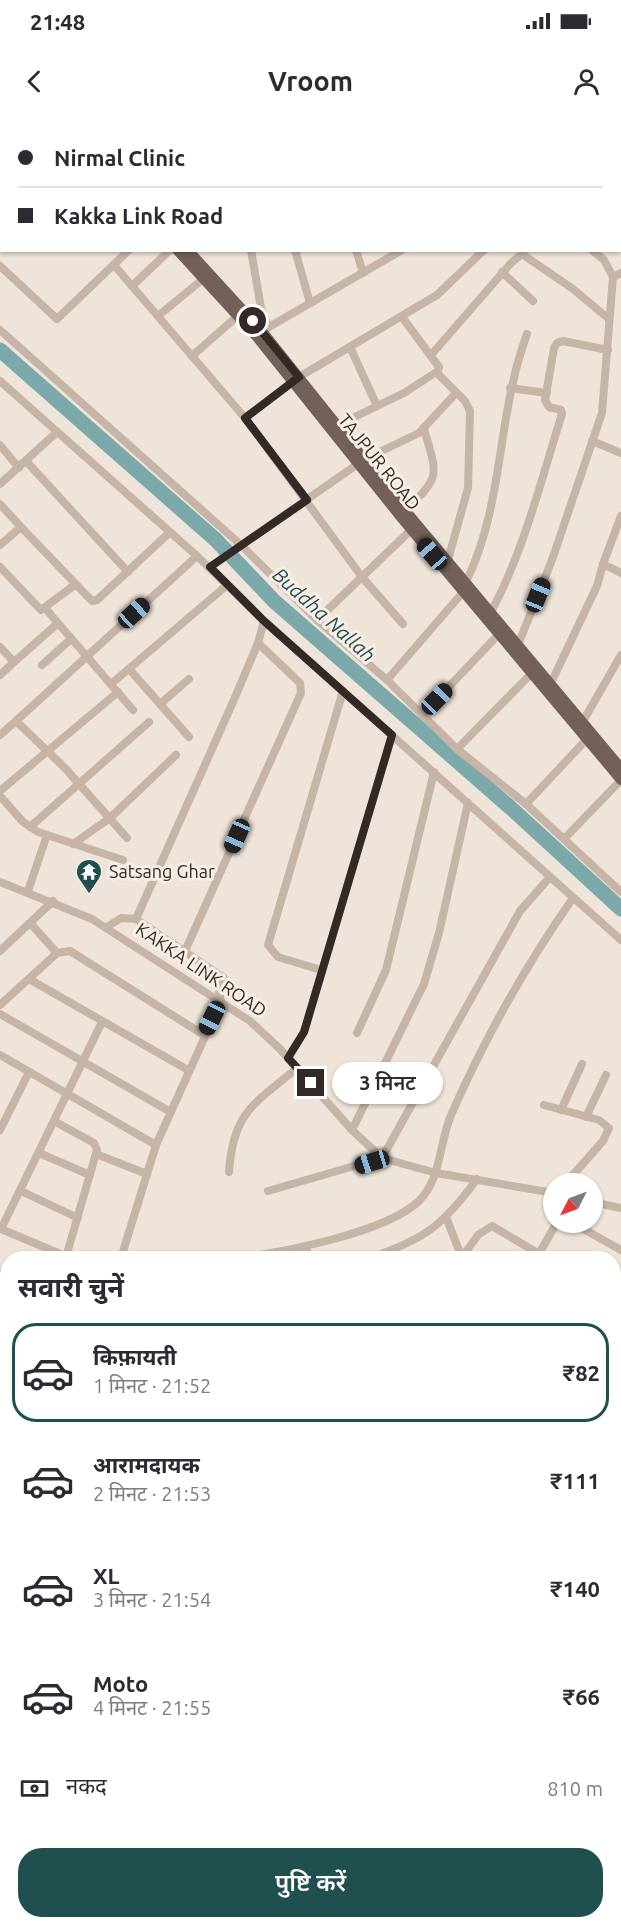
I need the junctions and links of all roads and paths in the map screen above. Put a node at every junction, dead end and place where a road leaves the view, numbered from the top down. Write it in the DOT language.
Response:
graph roads {
  1 [pos="127,252"];
  2 [pos="168,252"];
  3 [pos="179,252"];
  4 [pos="190,252"];
  5 [pos="251,252"];
  6 [pos="296,252"];
  7 [pos="357,252"];
  8 [pos="397,252"];
  9 [pos="482,252"];
  10 [pos="594,252"];
  11 [pos="114,265"];
  12 [pos="0,267"];
  13 [pos="502,272"];
  14 [pos="363,273"];
  15 [pos="618,275"];
  16 [pos="203,279"];
  17 [pos="132,286"];
  18 [pos="533,301"];
  19 [pos="310,303"];
  20 [pos="240,313"];
  21 [pos="158,316"];
  22 [pos="402,317"];
  23 [pos="609,319"];
  24 [pos="265,328"];
  25 [pos="0,330"];
  26 [pos="527,334"];
  27 [pos="350,347"];
  28 [pos="608,350"];
  29 [pos="431,355"];
  30 [pos="192,356"];
  31 [pos="436,373"];
  32 [pos="296,379"];
  33 [pos="0,381"];
  34 [pos="510,388"];
  35 [pos="456,393"];
  36 [pos="547,393"];
  37 [pos="377,406"];
  38 [pos="245,418"];
  39 [pos="338,425"];
  40 [pos="424,429"];
  41 [pos="57,432"];
  42 [pos="592,441"];
  43 [pos="0,445"];
  44 [pos="621,453"];
  45 [pos="27,461"];
  46 [pos="361,461"];
  47 [pos="19,468"];
  48 [pos="0,484"];
  49 [pos="307,500"];
  50 [pos="0,504"];
  51 [pos="405,510"];
  52 [pos="621,516"];
  53 [pos="21,527"];
  54 [pos="412,529"];
  55 [pos="170,532"];
  56 [pos="0,544"];
  57 [pos="239,547"];
  58 [pos="198,556"];
  59 [pos="448,560"];
  60 [pos="603,564"];
  61 [pos="212,566"];
  62 [pos="0,567"];
  63 [pos="128,572"];
  64 [pos="621,573"];
  65 [pos="362,577"];
  66 [pos="76,584"];
  67 [pos="226,586"];
  68 [pos="465,587"];
  69 [pos="45,608"];
  70 [pos="491,612"];
  71 [pos="317,620"];
  72 [pos="264,621"];
  73 [pos="57,624"];
  74 [pos="403,624"];
  75 [pos="498,635"];
  76 [pos="70,639"];
  77 [pos="258,643"];
  78 [pos="518,645"];
  79 [pos="0,647"];
  80 [pos="86,655"];
  81 [pos="621,655"];
  82 [pos="14,662"];
  83 [pos="42,665"];
  84 [pos="130,670"];
  85 [pos="531,674"];
  86 [pos="0,675"];
  87 [pos="189,679"];
  88 [pos="387,680"];
  89 [pos="111,684"];
  90 [pos="550,685"];
  91 [pos="343,691"];
  92 [pos="118,692"];
  93 [pos="160,704"];
  94 [pos="134,710"];
  95 [pos="422,715"];
  96 [pos="16,721"];
  97 [pos="149,722"];
  98 [pos="582,723"];
  99 [pos="0,735"];
  100 [pos="392,735"];
  101 [pos="189,737"];
  102 [pos="586,740"];
  103 [pos="457,749"];
  104 [pos="47,751"];
  105 [pos="176,755"];
  106 [pos="620,766"];
  107 [pos="434,772"];
  108 [pos="621,780"];
  109 [pos="79,784"];
  110 [pos="0,791"];
  111 [pos="0,796"];
  112 [pos="468,803"];
  113 [pos="526,804"];
  114 [pos="110,818"];
  115 [pos="30,827"];
  116 [pos="47,836"];
  117 [pos="127,838"];
  118 [pos="564,839"];
  119 [pos="73,844"];
  120 [pos="123,860"];
  121 [pos="550,877"];
  122 [pos="1,884"];
  123 [pos="28,891"];
  124 [pos="621,892"];
  125 [pos="573,898"];
  126 [pos="54,901"];
  127 [pos="136,919"];
  128 [pos="31,924"];
  129 [pos="107,927"];
  130 [pos="621,940"];
  131 [pos="0,951"];
  132 [pos="185,951"];
  133 [pos="57,953"];
  134 [pos="321,970"];
  135 [pos="29,979"];
  136 [pos="221,1001"];
  137 [pos="0,1005"];
  138 [pos="0,1014"];
  139 [pos="102,1022"];
  140 [pos="357,1033"];
  141 [pos="204,1035"];
  142 [pos="0,1055"];
  143 [pos="288,1058"];
  144 [pos="84,1061"];
  145 [pos="582,1064"];
  146 [pos="297,1068"];
  147 [pos="188,1070"];
  148 [pos="29,1072"];
  149 [pos="606,1075"];
  150 [pos="66,1094"];
  151 [pos="544,1105"];
  152 [pos="561,1110"];
  153 [pos="170,1111"];
  154 [pos="586,1117"];
  155 [pos="54,1121"];
  156 [pos="0,1130"];
  157 [pos="352,1130"];
  158 [pos="156,1145"];
  159 [pos="39,1153"];
  160 [pos="96,1155"];
  161 [pos="382,1158"];
  162 [pos="228,1172"];
  163 [pos="436,1173"];
  164 [pos="574,1173"];
  165 [pos="147,1174"];
  166 [pos="90,1175"];
  167 [pos="477,1179"];
  168 [pos="21,1191"];
  169 [pos="268,1191"];
  170 [pos="543,1191"];
  171 [pos="603,1204"];
  172 [pos="621,1208"];
  173 [pos="446,1217"];
  174 [pos="78,1218"];
  175 [pos="1,1229"];
  176 [pos="552,1233"];
  177 [pos="591,1233"];
  178 [pos="305,1247"];
  179 [pos="621,1250"];
  180 [pos="52,1251"];
  181 [pos="70,1251"];
  182 [pos="123,1251"];
  183 [pos="281,1251"];
  184 [pos="307,1251"];
  185 [pos="388,1251"];
  186 [pos="459,1251"];
  187 [pos="467,1251"];
  188 [pos="534,1251"];
  189 [pos="545,1251"];
  190 [pos="0,1565"];
  191 [pos="0,1571"];
  1 -- 11 [label="street"];
  2 -- 17 [label="street"];
  3 -- 16 [label="main road, TAJPUR ROAD"];
  4 -- 20 [label="main road, TAJPUR ROAD"];
  5 -- 24 [label="street"];
  6 -- 19 [label="street"];
  7 -- 14 [label="street"];
  8 -- 14 [label="street"];
  9 -- 22 [label="street"];
  10 -- 15 [label="street"];
  11 -- 12 [label="street"];
  11 -- 17 [label="street"];
  13 -- 18 [label="street"];
  13 -- 23 [label="street"];
  13 -- 29 [label="street"];
  14 -- 19 [label="street"];
  15 -- 23 [label="street"];
  16 -- 20 [label="main road, TAJPUR ROAD"];
  16 -- 21 [label="street"];
  17 -- 21 [label="street"];
  19 -- 24 [label="street"];
  20 -- 24 [label="main road, TAJPUR ROAD"];
  20 -- 30 [label="street"];
  20 -- 32 [label="main road, TAJPUR ROAD"];
  21 -- 30 [label="street"];
  22 -- 27 [label="street"];
  22 -- 29 [label="street"];
  23 -- 28 [label="street"];
  24 -- 32 [label="main road, TAJPUR ROAD"];
  25 -- 57 [label="street"];
  26 -- 34 [label="street"];
  27 -- 32 [label="street"];
  27 -- 37 [label="street"];
  28 -- 36 [label="street"];
  28 -- 42 [label="street"];
  29 -- 31 [label="street"];
  30 -- 38 [label="street"];
  31 -- 35 [label="street"];
  31 -- 37 [label="street"];
  32 -- 38 [label="street"];
  32 -- 39 [label="main road, TAJPUR ROAD"];
  32 -- 46 [label="main road, TAJPUR ROAD"];
  33 -- 41 [label="street"];
  34 -- 36 [label="street"];
  34 -- 68 [label="street"];
  35 -- 40 [label="street"];
  35 -- 59 [label="street"];
  36 -- 70 [label="street"];
  37 -- 39 [label="street"];
  38 -- 49 [label="street"];
  39 -- 46 [label="main road, TAJPUR ROAD"];
  40 -- 46 [label="street"];
  40 -- 51 [label="street"];
  41 -- 45 [label="street"];
  41 -- 55 [label="street"];
  42 -- 44 [label="street"];
  42 -- 78 [label="street"];
  43 -- 47 [label="street"];
  45 -- 47 [label="street"];
  45 -- 63 [label="street"];
  46 -- 49 [label="street"];
  46 -- 51 [label="main road, TAJPUR ROAD"];
  46 -- 54 [label="main road, TAJPUR ROAD"];
  47 -- 48 [label="street"];
  49 -- 57 [label="street"];
  49 -- 65 [label="street"];
  50 -- 53 [label="street"];
  51 -- 59 [label="main road, TAJPUR ROAD"];
  52 -- 60 [label="street"];
  53 -- 56 [label="street"];
  53 -- 66 [label="street"];
  54 -- 65 [label="street"];
  54 -- 68 [label="main road, TAJPUR ROAD"];
  55 -- 58 [label="street"];
  55 -- 63 [label="street"];
  57 -- 61 [label="street"];
  57 -- 71 [label="street"];
  58 -- 61 [label="street"];
  58 -- 80 [label="street"];
  59 -- 68 [label="main road, TAJPUR ROAD"];
  60 -- 64 [label="street"];
  60 -- 90 [label="street"];
  61 -- 67 [label="street"];
  62 -- 69 [label="street"];
  63 -- 66 [label="street"];
  65 -- 71 [label="street"];
  65 -- 74 [label="street"];
  66 -- 69 [label="street"];
  67 -- 72 [label="street"];
  67 -- 84 [label="street"];
  68 -- 70 [label="main road, TAJPUR ROAD"];
  68 -- 75 [label="main road, TAJPUR ROAD"];
  68 -- 88 [label="street"];
  69 -- 73 [label="street"];
  70 -- 78 [label="main road, TAJPUR ROAD"];
  71 -- 88 [label="street"];
  72 -- 77 [label="street"];
  72 -- 91 [label="street"];
  73 -- 76 [label="street"];
  73 -- 82 [label="street"];
  75 -- 85 [label="main road, TAJPUR ROAD"];
  75 -- 95 [label="street"];
  76 -- 80 [label="street"];
  76 -- 83 [label="street"];
  77 -- 127 [label="street"];
  77 -- 132 [label="street"];
  78 -- 90 [label="main road, TAJPUR ROAD"];
  79 -- 82 [label="street"];
  80 -- 89 [label="street"];
  80 -- 96 [label="street"];
  81 -- 98 [label="street"];
  82 -- 86 [label="street"];
  84 -- 89 [label="street"];
  84 -- 93 [label="street"];
  85 -- 102 [label="main road, TAJPUR ROAD"];
  85 -- 103 [label="street"];
  87 -- 93 [label="street"];
  88 -- 95 [label="street"];
  89 -- 92 [label="street"];
  90 -- 98 [label="main road, TAJPUR ROAD"];
  91 -- 100 [label="street"];
  91 -- 134 [label="street"];
  92 -- 94 [label="street"];
  92 -- 104 [label="street"];
  93 -- 101 [label="street"];
  95 -- 103 [label="street"];
  96 -- 99 [label="street"];
  96 -- 104 [label="street"];
  97 -- 109 [label="street"];
  98 -- 106 [label="main road, TAJPUR ROAD"];
  100 -- 107 [label="street"];
  100 -- 134 [label="street"];
  102 -- 108 [label="main road, TAJPUR ROAD"];
  102 -- 113 [label="street"];
  103 -- 113 [label="street"];
  104 -- 109 [label="street"];
  104 -- 110 [label="street"];
  105 -- 114 [label="street"];
  107 -- 112 [label="street"];
  107 -- 140 [label="street"];
  108 -- 118 [label="street"];
  109 -- 114 [label="street"];
  109 -- 115 [label="street"];
  111 -- 115 [label="street"];
  112 -- 121 [label="street"];
  112 -- 157 [label="street"];
  113 -- 118 [label="street"];
  114 -- 117 [label="street"];
  114 -- 119 [label="street"];
  115 -- 116 [label="street"];
  116 -- 119 [label="street"];
  116 -- 123 [label="street"];
  118 -- 124 [label="street"];
  119 -- 120 [label="street"];
  121 -- 125 [label="street"];
  121 -- 161 [label="street"];
  122 -- 123 [label="street, KAKKA LINK ROAD"];
  123 -- 126 [label="street, KAKKA LINK ROAD"];
  125 -- 130 [label="street"];
  125 -- 163 [label="street"];
  126 -- 128 [label="street"];
  126 -- 129 [label="street, KAKKA LINK ROAD"];
  127 -- 129 [label="street"];
  127 -- 132 [label="street"];
  128 -- 131 [label="street"];
  128 -- 133 [label="street"];
  129 -- 136 [label="street, KAKKA LINK ROAD"];
  132 -- 136 [label="street"];
  133 -- 135 [label="street"];
  133 -- 141 [label="street"];
  134 -- 143 [label="street"];
  135 -- 137 [label="street"];
  135 -- 139 [label="street"];
  136 -- 141 [label="street"];
  136 -- 143 [label="street, KAKKA LINK ROAD"];
  138 -- 144 [label="street"];
  139 -- 144 [label="street"];
  139 -- 147 [label="street"];
  141 -- 147 [label="street"];
  142 -- 148 [label="street"];
  143 -- 146 [label="street, KAKKA LINK ROAD"];
  144 -- 150 [label="street"];
  144 -- 153 [label="street"];
  145 -- 152 [label="street"];
  146 -- 157 [label="street, KAKKA LINK ROAD"];
  146 -- 162 [label="street"];
  147 -- 153 [label="street"];
  148 -- 150 [label="street"];
  148 -- 156 [label="street"];
  149 -- 154 [label="street"];
  150 -- 155 [label="street"];
  150 -- 158 [label="street"];
  151 -- 152 [label="street"];
  152 -- 154 [label="street"];
  153 -- 158 [label="street"];
  154 -- 164 [label="street"];
  155 -- 159 [label="street"];
  155 -- 160 [label="street"];
  157 -- 161 [label="street, KAKKA LINK ROAD"];
  158 -- 165 [label="street"];
  159 -- 166 [label="street"];
  159 -- 168 [label="street"];
  160 -- 165 [label="street"];
  160 -- 166 [label="street"];
  161 -- 163 [label="street, KAKKA LINK ROAD"];
  161 -- 169 [label="street"];
  163 -- 167 [label="street, KAKKA LINK ROAD"];
  163 -- 178 [label="street"];
  165 -- 182 [label="street"];
  166 -- 174 [label="street"];
  167 -- 170 [label="street, KAKKA LINK ROAD"];
  167 -- 173 [label="street"];
  168 -- 174 [label="street"];
  168 -- 175 [label="street"];
  171 -- 172 [label="street"];
  173 -- 185 [label="street"];
  173 -- 186 [label="street"];
  174 -- 181 [label="street"];
  175 -- 180 [label="street"];
  176 -- 189 [label="street"];
  177 -- 179 [label="street"];
  178 -- 183 [label="street"];
  178 -- 184 [label="street"];
  187 -- 188 [label="street"];
  190 -- 191 [label="street"];
}
